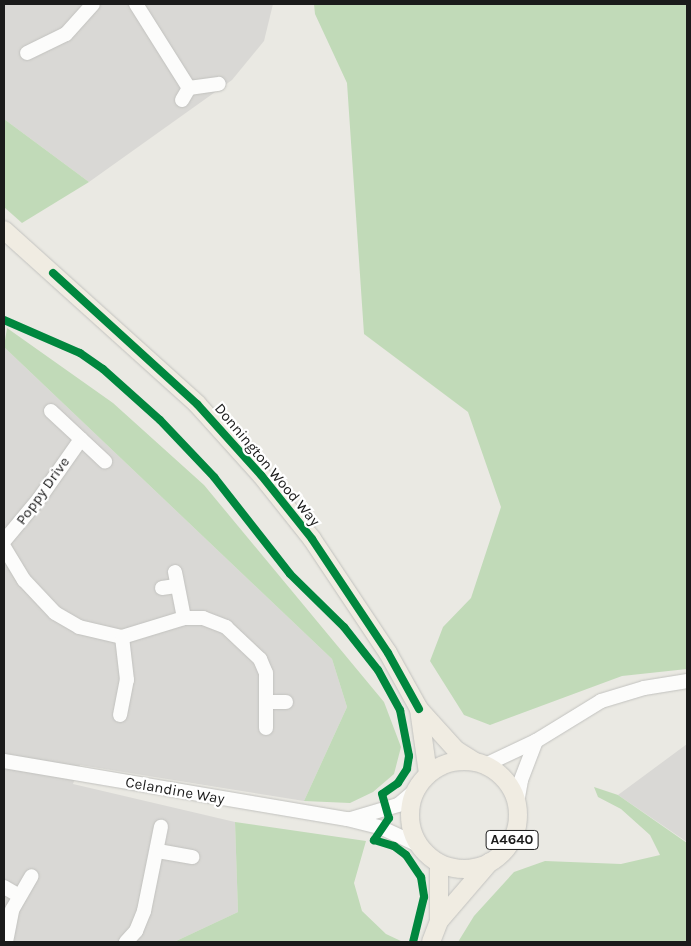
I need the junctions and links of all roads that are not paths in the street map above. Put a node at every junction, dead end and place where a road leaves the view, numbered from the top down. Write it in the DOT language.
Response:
graph roads {
  1 [pos="93,4"];
  2 [pos="136,4"];
  3 [pos="27,53"];
  4 [pos="219,84"];
  5 [pos="189,88"];
  6 [pos="182,100"];
  7 [pos="4,230"];
  8 [pos="51,411"];
  9 [pos="81,439"];
  10 [pos="105,461"];
  11 [pos="4,541"];
  12 [pos="4,547"];
  13 [pos="175,572"];
  14 [pos="176,586"];
  15 [pos="162,588"];
  16 [pos="184,618"];
  17 [pos="122,637"];
  18 [pos="687,682"];
  19 [pos="268,702"];
  20 [pos="286,702"];
  21 [pos="419,709"];
  22 [pos="120,715"];
  23 [pos="266,728"];
  24 [pos="536,741"];
  25 [pos="4,761"];
  26 [pos="480,764"];
  27 [pos="428,774"];
  28 [pos="416,790"];
  29 [pos="517,803"];
  30 [pos="347,819"];
  31 [pos="161,826"];
  32 [pos="418,844"];
  33 [pos="158,851"];
  34 [pos="192,857"];
  35 [pos="491,862"];
  36 [pos="440,864"];
  37 [pos="32,876"];
  38 [pos="4,887"];
  39 [pos="18,895"];
  40 [pos="439,921"];
  41 [pos="6,942"];
  42 [pos="126,942"];
  43 [pos="431,942"];
  1 -- 3 [label="street"];
  2 -- 5 [label="street"];
  4 -- 5 [label="street"];
  5 -- 6 [label="street"];
  7 -- 21 [label="main road, Donnington Wood Way"];
  8 -- 9 [label="street"];
  9 -- 10 [label="street"];
  9 -- 11 [label="street, Poppy Drive"];
  12 -- 17 [label="street"];
  13 -- 14 [label="street"];
  14 -- 15 [label="street"];
  14 -- 16 [label="street"];
  16 -- 17 [label="street"];
  16 -- 19 [label="street"];
  17 -- 22 [label="street"];
  18 -- 24 [label="street"];
  19 -- 20 [label="street"];
  19 -- 23 [label="street"];
  21 -- 26 [label="main road, Donnington Wood Way"];
  21 -- 27 [label="main road, Donnington Wood Way"];
  24 -- 26 [label="street"];
  24 -- 29 [label="street"];
  25 -- 30 [label="street, Celandine Way"];
  26 -- 27 [label="main road"];
  26 -- 29 [label="main road"];
  27 -- 28 [label="main road"];
  28 -- 30 [label="street, Celandine Way"];
  28 -- 32 [label="main road"];
  29 -- 35 [label="main road, A4640"];
  30 -- 32 [label="street, Celandine Way"];
  31 -- 33 [label="street"];
  32 -- 36 [label="main road"];
  33 -- 34 [label="street"];
  33 -- 42 [label="street"];
  35 -- 36 [label="main road, A4640"];
  35 -- 40 [label="main road, A4640"];
  36 -- 40 [label="main road, A4640"];
  37 -- 39 [label="street"];
  38 -- 39 [label="street"];
  39 -- 41 [label="street"];
  40 -- 43 [label="main road, A4640"];
}
